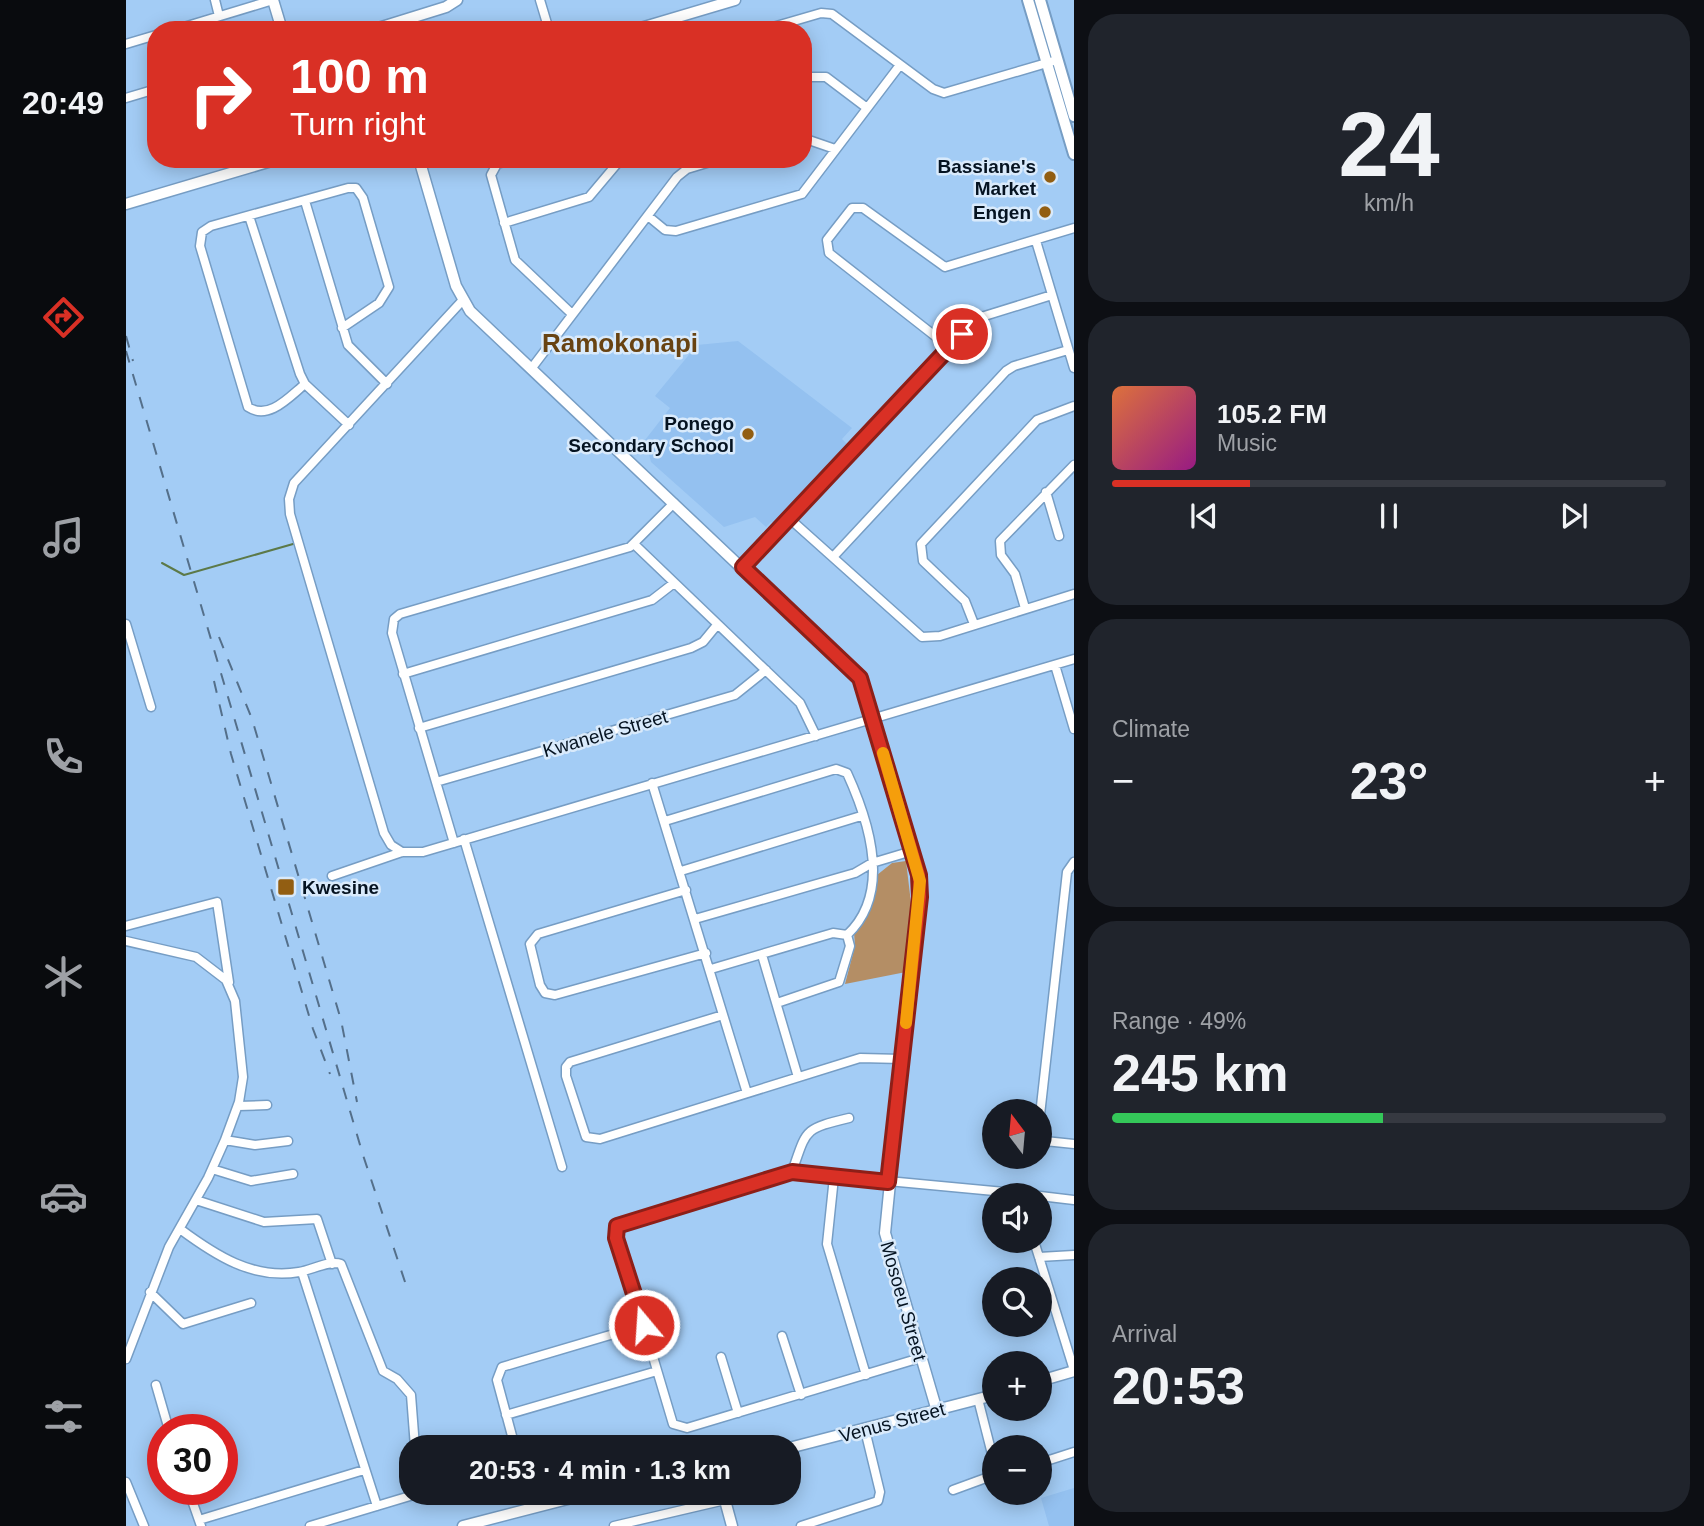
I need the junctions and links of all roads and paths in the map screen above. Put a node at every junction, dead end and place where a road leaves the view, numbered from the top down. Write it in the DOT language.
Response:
graph roads {
  1 [pos="215,0"];
  2 [pos="273,0"];
  3 [pos="457,0"];
  4 [pos="540,0"];
  5 [pos="736,0"];
  6 [pos="1028,0"];
  7 [pos="1040,0"];
  8 [pos="219,16"];
  9 [pos="203,21"];
  10 [pos="279,21"];
  11 [pos="402,21"];
  12 [pos="546,21"];
  13 [pos="665,21"];
  14 [pos="798,21"];
  15 [pos="147,38"];
  16 [pos="126,44"];
  17 [pos="1052,61"];
  18 [pos="900,65"];
  19 [pos="812,76"];
  20 [pos="147,92"];
  21 [pos="126,98"];
  22 [pos="867,108"];
  23 [pos="1071,116"];
  24 [pos="812,141"];
  25 [pos="835,149"];
  26 [pos="1074,154"];
  27 [pos="248,168"];
  28 [pos="422,168"];
  29 [pos="495,168"];
  30 [pos="613,168"];
  31 [pos="692,168"];
  32 [pos="305,201"];
  33 [pos="126,204"];
  34 [pos="249,216"];
  35 [pos="648,216"];
  36 [pos="504,223"];
  37 [pos="1074,228"];
  38 [pos="1036,241"];
  39 [pos="1052,295"];
  40 [pos="462,301"];
  41 [pos="572,314"];
  42 [pos="342,328"];
  43 [pos="950,347"];
  44 [pos="1068,350"];
  45 [pos="1074,368"];
  46 [pos="531,369"];
  47 [pos="305,384"];
  48 [pos="387,384"];
  49 [pos="1074,406"];
  50 [pos="349,425"];
  51 [pos="1074,465"];
  52 [pos="1046,492"];
  53 [pos="674,503"];
  54 [pos="790,519"];
  55 [pos="1059,536"];
  56 [pos="634,544"];
  57 [pos="833,556"];
  58 [pos="743,567"];
  59 [pos="674,583"];
  60 [pos="1074,594"];
  61 [pos="1026,608"];
  62 [pos="126,624"];
  63 [pos="974,624"];
  64 [pos="717,625"];
  65 [pos="1074,659"];
  66 [pos="1055,665"];
  67 [pos="766,670"];
  68 [pos="403,674"];
  69 [pos="151,707"];
  70 [pos="873,719"];
  71 [pos="419,728"];
  72 [pos="1074,729"];
  73 [pos="816,736"];
  74 [pos="436,782"];
  75 [pos="652,783"];
  76 [pos="861,816"];
  77 [pos="665,821"];
  78 [pos="464,839"];
  79 [pos="454,843"];
  80 [pos="912,851"];
  81 [pos="402,852"];
  82 [pos="1074,862"];
  83 [pos="872,863"];
  84 [pos="681,871"];
  85 [pos="332,876"];
  86 [pos="686,890"];
  87 [pos="695,919"];
  88 [pos="126,926"];
  89 [pos="847,935"];
  90 [pos="126,941"];
  91 [pos="706,953"];
  92 [pos="762,955"];
  93 [pos="710,969"];
  94 [pos="229,986"];
  95 [pos="777,1003"];
  96 [pos="723,1015"];
  97 [pos="902,1059"];
  98 [pos="798,1077"];
  99 [pos="747,1093"];
  100 [pos="1042,1099"];
  101 [pos="267,1105"];
  102 [pos="238,1106"];
  103 [pos="849,1118"];
  104 [pos="225,1140"];
  105 [pos="1052,1141"];
  106 [pos="288,1142"];
  107 [pos="1074,1143"];
  108 [pos="562,1167"];
  109 [pos="212,1169"];
  110 [pos="792,1172"];
  111 [pos="293,1174"];
  112 [pos="834,1177"];
  113 [pos="888,1182"];
  114 [pos="982,1190"];
  115 [pos="1052,1197"];
  116 [pos="196,1200"];
  117 [pos="1074,1200"];
  118 [pos="180,1229"];
  119 [pos="1038,1253"];
  120 [pos="1074,1255"];
  121 [pos="1039,1257"];
  122 [pos="332,1264"];
  123 [pos="302,1272"];
  124 [pos="150,1292"];
  125 [pos="251,1303"];
  126 [pos="644,1325"];
  127 [pos="1074,1334"];
  128 [pos="782,1336"];
  129 [pos="1064,1337"];
  130 [pos="721,1357"];
  131 [pos="126,1359"];
  132 [pos="920,1359"];
  133 [pos="1074,1370"];
  134 [pos="657,1371"];
  135 [pos="866,1375"];
  136 [pos="1052,1377"];
  137 [pos="156,1385"];
  138 [pos="801,1395"];
  139 [pos="982,1398"];
  140 [pos="978,1399"];
  141 [pos="937,1411"];
  142 [pos="738,1413"];
  143 [pos="164,1414"];
  144 [pos="506,1415"];
  145 [pos="865,1430"];
  146 [pos="414,1435"];
  147 [pos="512,1435"];
  148 [pos="987,1435"];
  149 [pos="801,1445"];
  150 [pos="1074,1452"];
  151 [pos="1052,1459"];
  152 [pos="365,1470"];
  153 [pos="982,1479"];
  154 [pos="126,1482"];
  155 [pos="953,1490"];
  156 [pos="399,1499"];
  157 [pos="194,1505"];
  158 [pos="543,1505"];
  159 [pos="691,1505"];
  160 [pos="726,1505"];
  161 [pos="377,1506"];
  162 [pos="200,1523"];
  163 [pos="145,1526"];
  164 [pos="310,1526"];
  165 [pos="463,1526"];
  166 [pos="614,1526"];
  167 [pos="732,1526"];
  168 [pos="801,1526"];
  1 -- 8 [label="street"];
  2 -- 8 [label="street"];
  2 -- 10 [label="street"];
  3 -- 11 [label="street"];
  4 -- 12 [label="street"];
  5 -- 13 [label="street"];
  6 -- 17 [label="main road"];
  7 -- 17 [label="main road"];
  8 -- 9 [label="street"];
  14 -- 18 [label="street"];
  15 -- 16 [label="street"];
  17 -- 18 [label="street"];
  17 -- 23 [label="main road"];
  18 -- 22 [label="street"];
  19 -- 22 [label="street"];
  20 -- 21 [label="street"];
  22 -- 25 [label="street"];
  23 -- 26 [label="main road"];
  24 -- 25 [label="street"];
  25 -- 35 [label="street"];
  27 -- 33 [label="street"];
  28 -- 40 [label="street, Mosoeu Street"];
  29 -- 36 [label="street"];
  30 -- 36 [label="street"];
  31 -- 35 [label="street"];
  32 -- 34 [label="street"];
  32 -- 42 [label="street"];
  32 -- 42 [label="street"];
  34 -- 47 [label="street"];
  34 -- 47 [label="street"];
  35 -- 41 [label="street"];
  36 -- 41 [label="street"];
  37 -- 38 [label="street"];
  38 -- 39 [label="street"];
  38 -- 43 [label="street"];
  39 -- 43 [label="street"];
  39 -- 44 [label="street"];
  40 -- 46 [label="street, Mosoeu Street"];
  40 -- 48 [label="street"];
  41 -- 46 [label="street"];
  42 -- 48 [label="street"];
  43 -- 54 [label="street"];
  44 -- 45 [label="street"];
  44 -- 57 [label="street"];
  46 -- 53 [label="street, Mosoeu Street"];
  47 -- 50 [label="street"];
  48 -- 50 [label="street"];
  49 -- 63 [label="street"];
  50 -- 81 [label="street"];
  51 -- 52 [label="street"];
  52 -- 55 [label="street"];
  52 -- 61 [label="street"];
  53 -- 56 [label="street"];
  53 -- 58 [label="street, Mosoeu Street"];
  54 -- 57 [label="street"];
  54 -- 58 [label="street"];
  56 -- 59 [label="street"];
  56 -- 68 [label="street"];
  57 -- 63 [label="street"];
  58 -- 70 [label="street, Mosoeu Street"];
  59 -- 64 [label="street"];
  59 -- 68 [label="street"];
  60 -- 61 [label="street"];
  61 -- 63 [label="street"];
  62 -- 69 [label="street"];
  64 -- 67 [label="street"];
  64 -- 71 [label="street"];
  65 -- 66 [label="street"];
  66 -- 70 [label="street"];
  66 -- 72 [label="street"];
  67 -- 73 [label="street"];
  67 -- 74 [label="street, Kwanele Street"];
  68 -- 71 [label="street"];
  70 -- 73 [label="street"];
  70 -- 80 [label="street, Mosoeu Street"];
  71 -- 74 [label="street"];
  73 -- 75 [label="street"];
  74 -- 79 [label="street"];
  75 -- 77 [label="street"];
  75 -- 78 [label="street"];
  76 -- 77 [label="street"];
  76 -- 83 [label="street"];
  76 -- 84 [label="street"];
  77 -- 84 [label="street"];
  78 -- 79 [label="street"];
  78 -- 108 [label="street"];
  79 -- 81 [label="street"];
  80 -- 83 [label="street"];
  80 -- 97 [label="street, Mosoeu Street"];
  81 -- 85 [label="street"];
  82 -- 100 [label="street"];
  83 -- 87 [label="street"];
  83 -- 89 [label="street"];
  84 -- 86 [label="street"];
  86 -- 87 [label="street"];
  86 -- 91 [label="street"];
  87 -- 91 [label="street"];
  88 -- 94 [label="street"];
  89 -- 92 [label="street"];
  89 -- 95 [label="street"];
  90 -- 94 [label="street"];
  91 -- 93 [label="street"];
  92 -- 93 [label="street"];
  92 -- 95 [label="street"];
  93 -- 96 [label="street"];
  94 -- 102 [label="street"];
  95 -- 98 [label="street"];
  96 -- 99 [label="street"];
  96 -- 99 [label="street"];
  97 -- 98 [label="street"];
  97 -- 113 [label="street, Mosoeu Street"];
  98 -- 99 [label="street"];
  101 -- 102 [label="street"];
  102 -- 104 [label="street"];
  103 -- 110 [label="street"];
  104 -- 106 [label="street"];
  104 -- 109 [label="street"];
  105 -- 107 [label="street"];
  109 -- 111 [label="street"];
  109 -- 116 [label="street"];
  110 -- 112 [label="street"];
  110 -- 126 [label="street"];
  112 -- 113 [label="street"];
  112 -- 135 [label="street"];
  113 -- 114 [label="street"];
  113 -- 132 [label="street, Mosoeu Street"];
  115 -- 117 [label="street"];
  116 -- 118 [label="street"];
  116 -- 122 [label="street"];
  118 -- 123 [label="street"];
  118 -- 124 [label="street"];
  119 -- 121 [label="street"];
  120 -- 121 [label="street"];
  121 -- 129 [label="street"];
  122 -- 123 [label="street"];
  122 -- 146 [label="street"];
  123 -- 152 [label="street"];
  124 -- 125 [label="street"];
  124 -- 131 [label="street"];
  126 -- 134 [label="street"];
  126 -- 144 [label="street"];
  127 -- 129 [label="street"];
  128 -- 138 [label="street"];
  129 -- 133 [label="street"];
  130 -- 142 [label="street"];
  132 -- 135 [label="street"];
  132 -- 141 [label="street, Mosoeu Street"];
  133 -- 136 [label="street"];
  134 -- 142 [label="street"];
  134 -- 144 [label="street"];
  135 -- 138 [label="street"];
  137 -- 143 [label="street"];
  138 -- 142 [label="street"];
  139 -- 140 [label="street, Venus Street"];
  140 -- 141 [label="street, Venus Street"];
  140 -- 148 [label="street"];
  141 -- 145 [label="street, Venus Street"];
  144 -- 147 [label="street"];
  145 -- 149 [label="street, Venus Street"];
  145 -- 168 [label="street"];
  150 -- 151 [label="street"];
  152 -- 161 [label="street"];
  152 -- 162 [label="street"];
  153 -- 155 [label="street"];
  154 -- 163 [label="street"];
  156 -- 161 [label="street"];
  157 -- 162 [label="street"];
  158 -- 165 [label="street"];
  159 -- 166 [label="street"];
  160 -- 167 [label="street"];
  161 -- 164 [label="street"];
}
